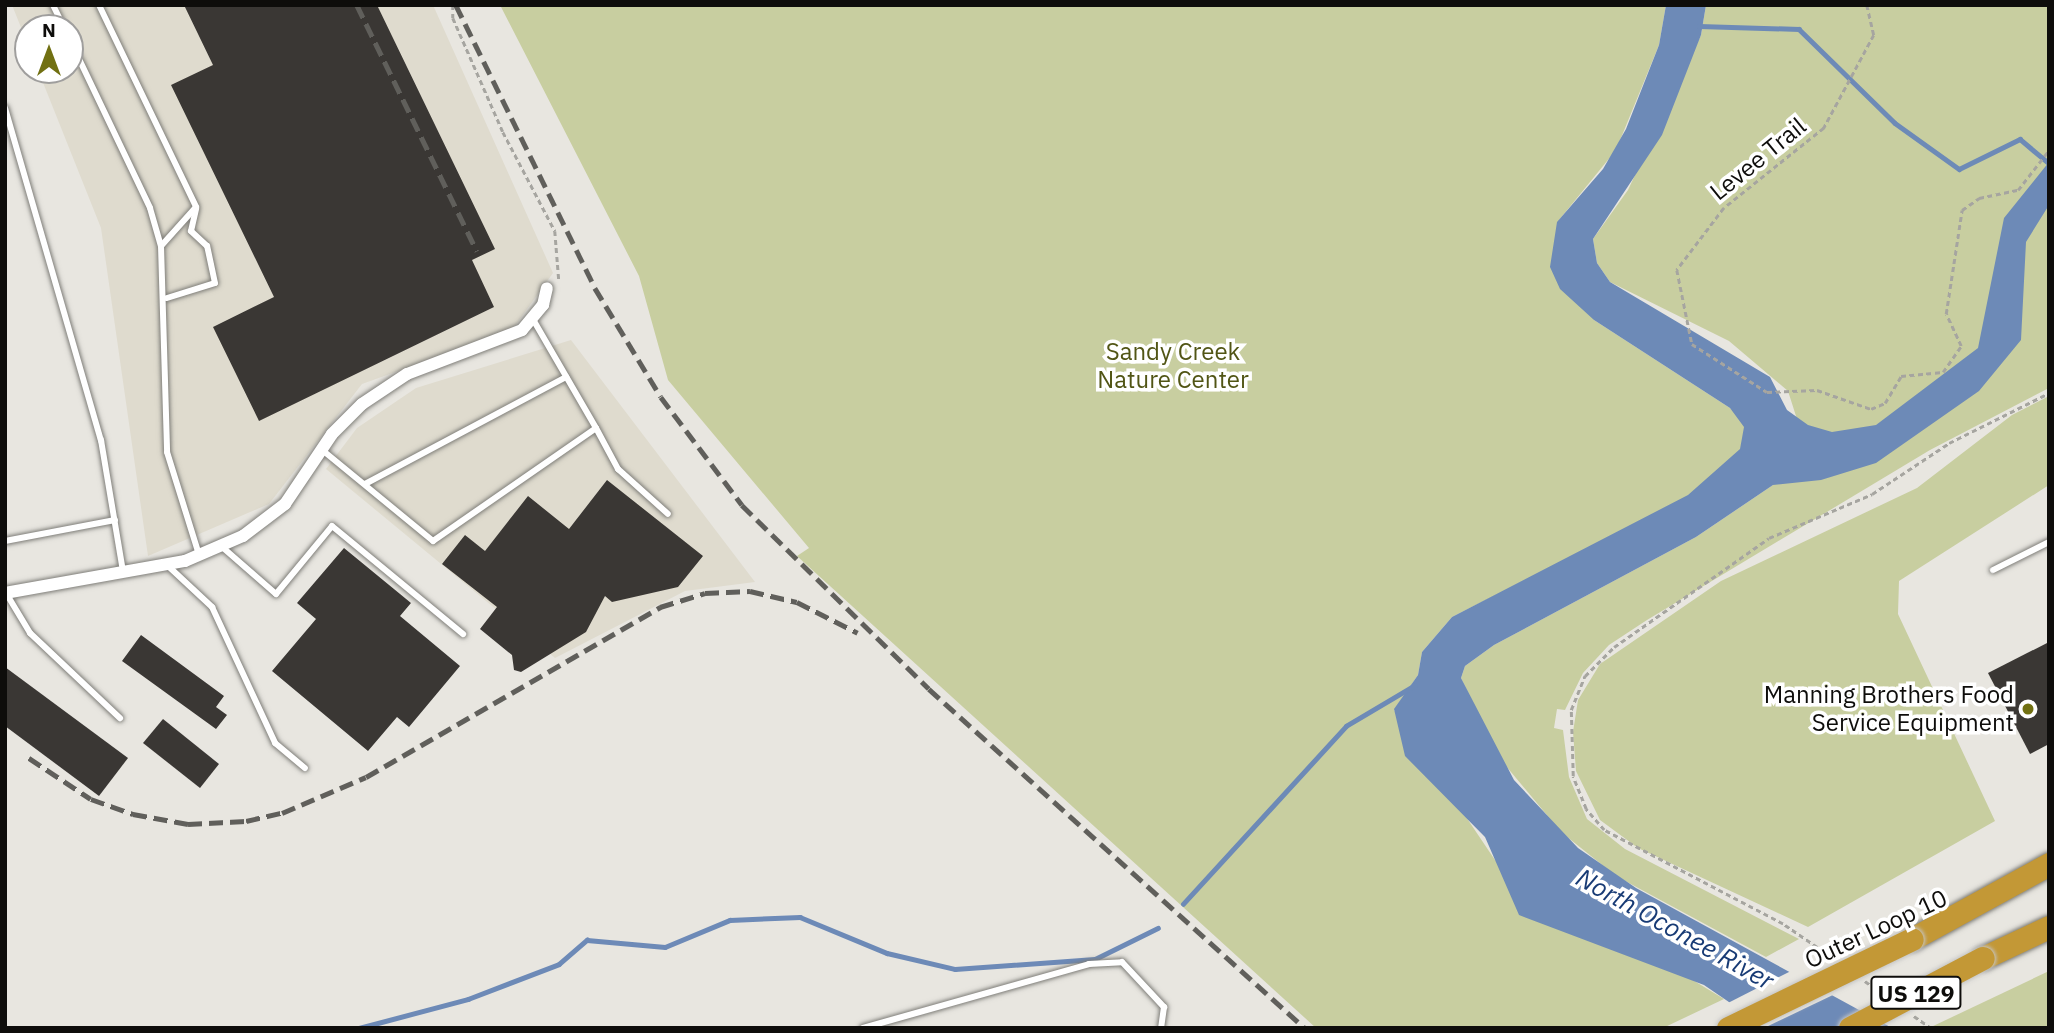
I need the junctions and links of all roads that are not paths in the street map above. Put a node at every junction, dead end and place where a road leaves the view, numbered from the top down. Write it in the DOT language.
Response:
graph roads {
  1 [pos="99,5"];
  2 [pos="84,69"];
  3 [pos="5,108"];
  4 [pos="196,207"];
  5 [pos="161,246"];
  6 [pos="547,288"];
  7 [pos="167,298"];
  8 [pos="534,321"];
  9 [pos="566,377"];
  10 [pos="596,428"];
  11 [pos="321,449"];
  12 [pos="365,484"];
  13 [pos="668,514"];
  14 [pos="115,520"];
  15 [pos="5,541"];
  16 [pos="2049,542"];
  17 [pos="221,546"];
  18 [pos="199,555"];
  19 [pos="167,565"];
  20 [pos="1993,570"];
  21 [pos="124,573"];
  22 [pos="6,593"];
  23 [pos="463,634"];
  24 [pos="120,719"];
  25 [pos="305,768"];
  26 [pos="2049,864"];
  27 [pos="2049,882"];
  28 [pos="2049,927"];
  29 [pos="1912,939"];
  30 [pos="2049,939"];
  31 [pos="1983,958"];
  32 [pos="863,1028"];
  33 [pos="1161,1028"];
  34 [pos="1728,1028"];
  35 [pos="1850,1028"];
  1 -- 4 [label="lane"];
  2 -- 5 [label="lane"];
  3 -- 14 [label="lane"];
  4 -- 5 [label="lane"];
  4 -- 7 [label="lane"];
  5 -- 7 [label="lane"];
  6 -- 8 [label="street"];
  7 -- 18 [label="lane"];
  8 -- 9 [label="lane"];
  8 -- 11 [label="street"];
  9 -- 10 [label="lane"];
  9 -- 12 [label="lane"];
  10 -- 12 [label="lane"];
  10 -- 13 [label="lane"];
  11 -- 12 [label="lane"];
  11 -- 17 [label="street"];
  14 -- 15 [label="lane"];
  14 -- 21 [label="lane"];
  16 -- 20 [label="lane"];
  17 -- 18 [label="street"];
  17 -- 23 [label="lane"];
  18 -- 19 [label="street"];
  19 -- 21 [label="street"];
  19 -- 25 [label="lane"];
  21 -- 22 [label="street"];
  22 -- 24 [label="lane"];
  26 -- 29 [label="highway"];
  27 -- 29 [label="highway, Outer Loop 10 / US 129"];
  28 -- 31 [label="highway, US 129"];
  29 -- 34 [label="highway, Outer Loop 10 / US 129, bridge"];
  30 -- 31 [label="highway"];
  31 -- 35 [label="highway, US 129, bridge"];
  32 -- 33 [label="lane"];
}
